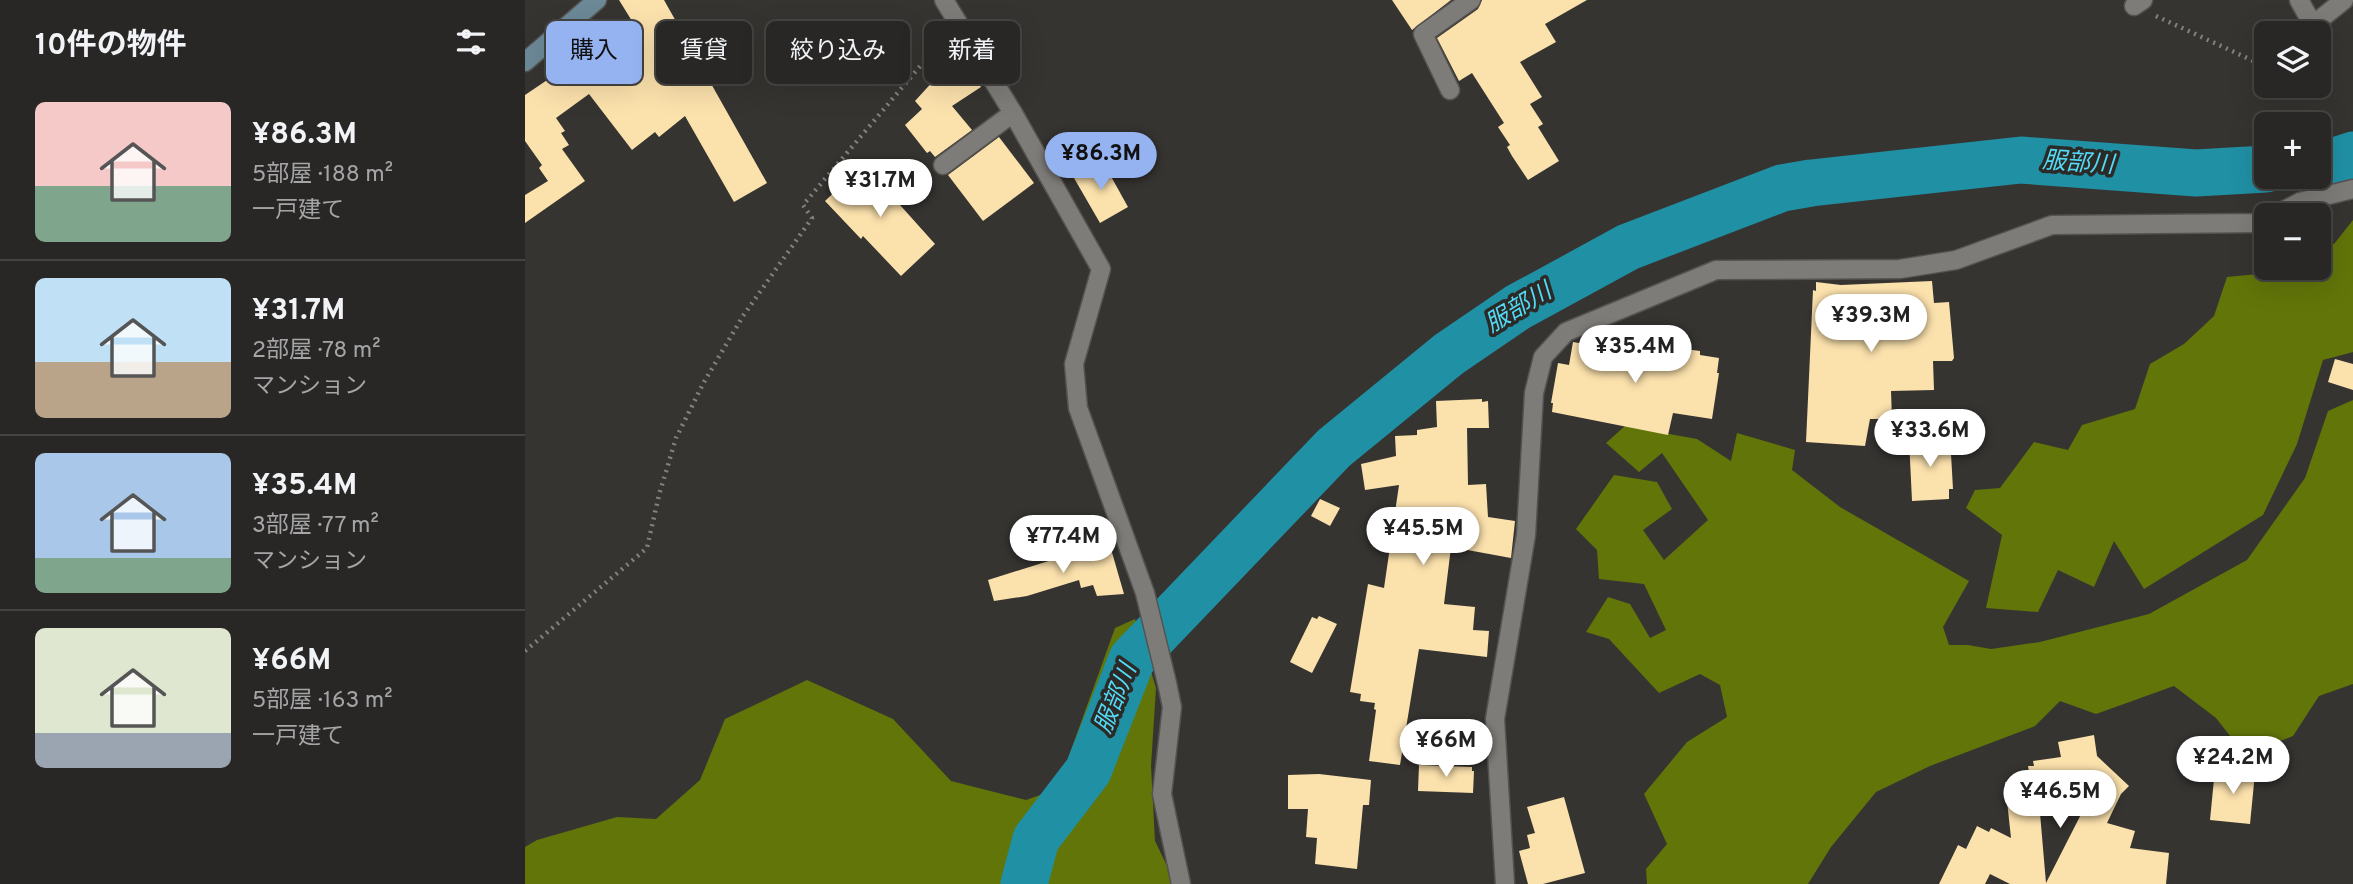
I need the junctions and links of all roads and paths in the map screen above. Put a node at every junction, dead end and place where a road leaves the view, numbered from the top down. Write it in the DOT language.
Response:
graph roads {
  1 [pos="597,0"];
  2 [pos="944,0"];
  3 [pos="1471,0"];
  4 [pos="2299,0"];
  5 [pos="2343,0"];
  6 [pos="2139,3"];
  7 [pos="955,19"];
  8 [pos="2254,61"];
  9 [pos="525,62"];
  10 [pos="1450,90"];
  11 [pos="1013,113"];
  12 [pos="943,165"];
  13 [pos="2353,189"];
  14 [pos="2298,203"];
  15 [pos="2254,223"];
  16 [pos="525,651"];
  17 [pos="1181,884"];
  18 [pos="1505,884"];
  1 -- 9 [label="main road"];
  2 -- 7 [label="street"];
  3 -- 10 [label="street"];
  4 -- 5 [label="street"];
  6 -- 8 [label="path"];
  7 -- 11 [label="street"];
  7 -- 16 [label="path"];
  11 -- 12 [label="street"];
  11 -- 17 [label="street"];
  13 -- 14 [label="street"];
  15 -- 18 [label="street"];
}
